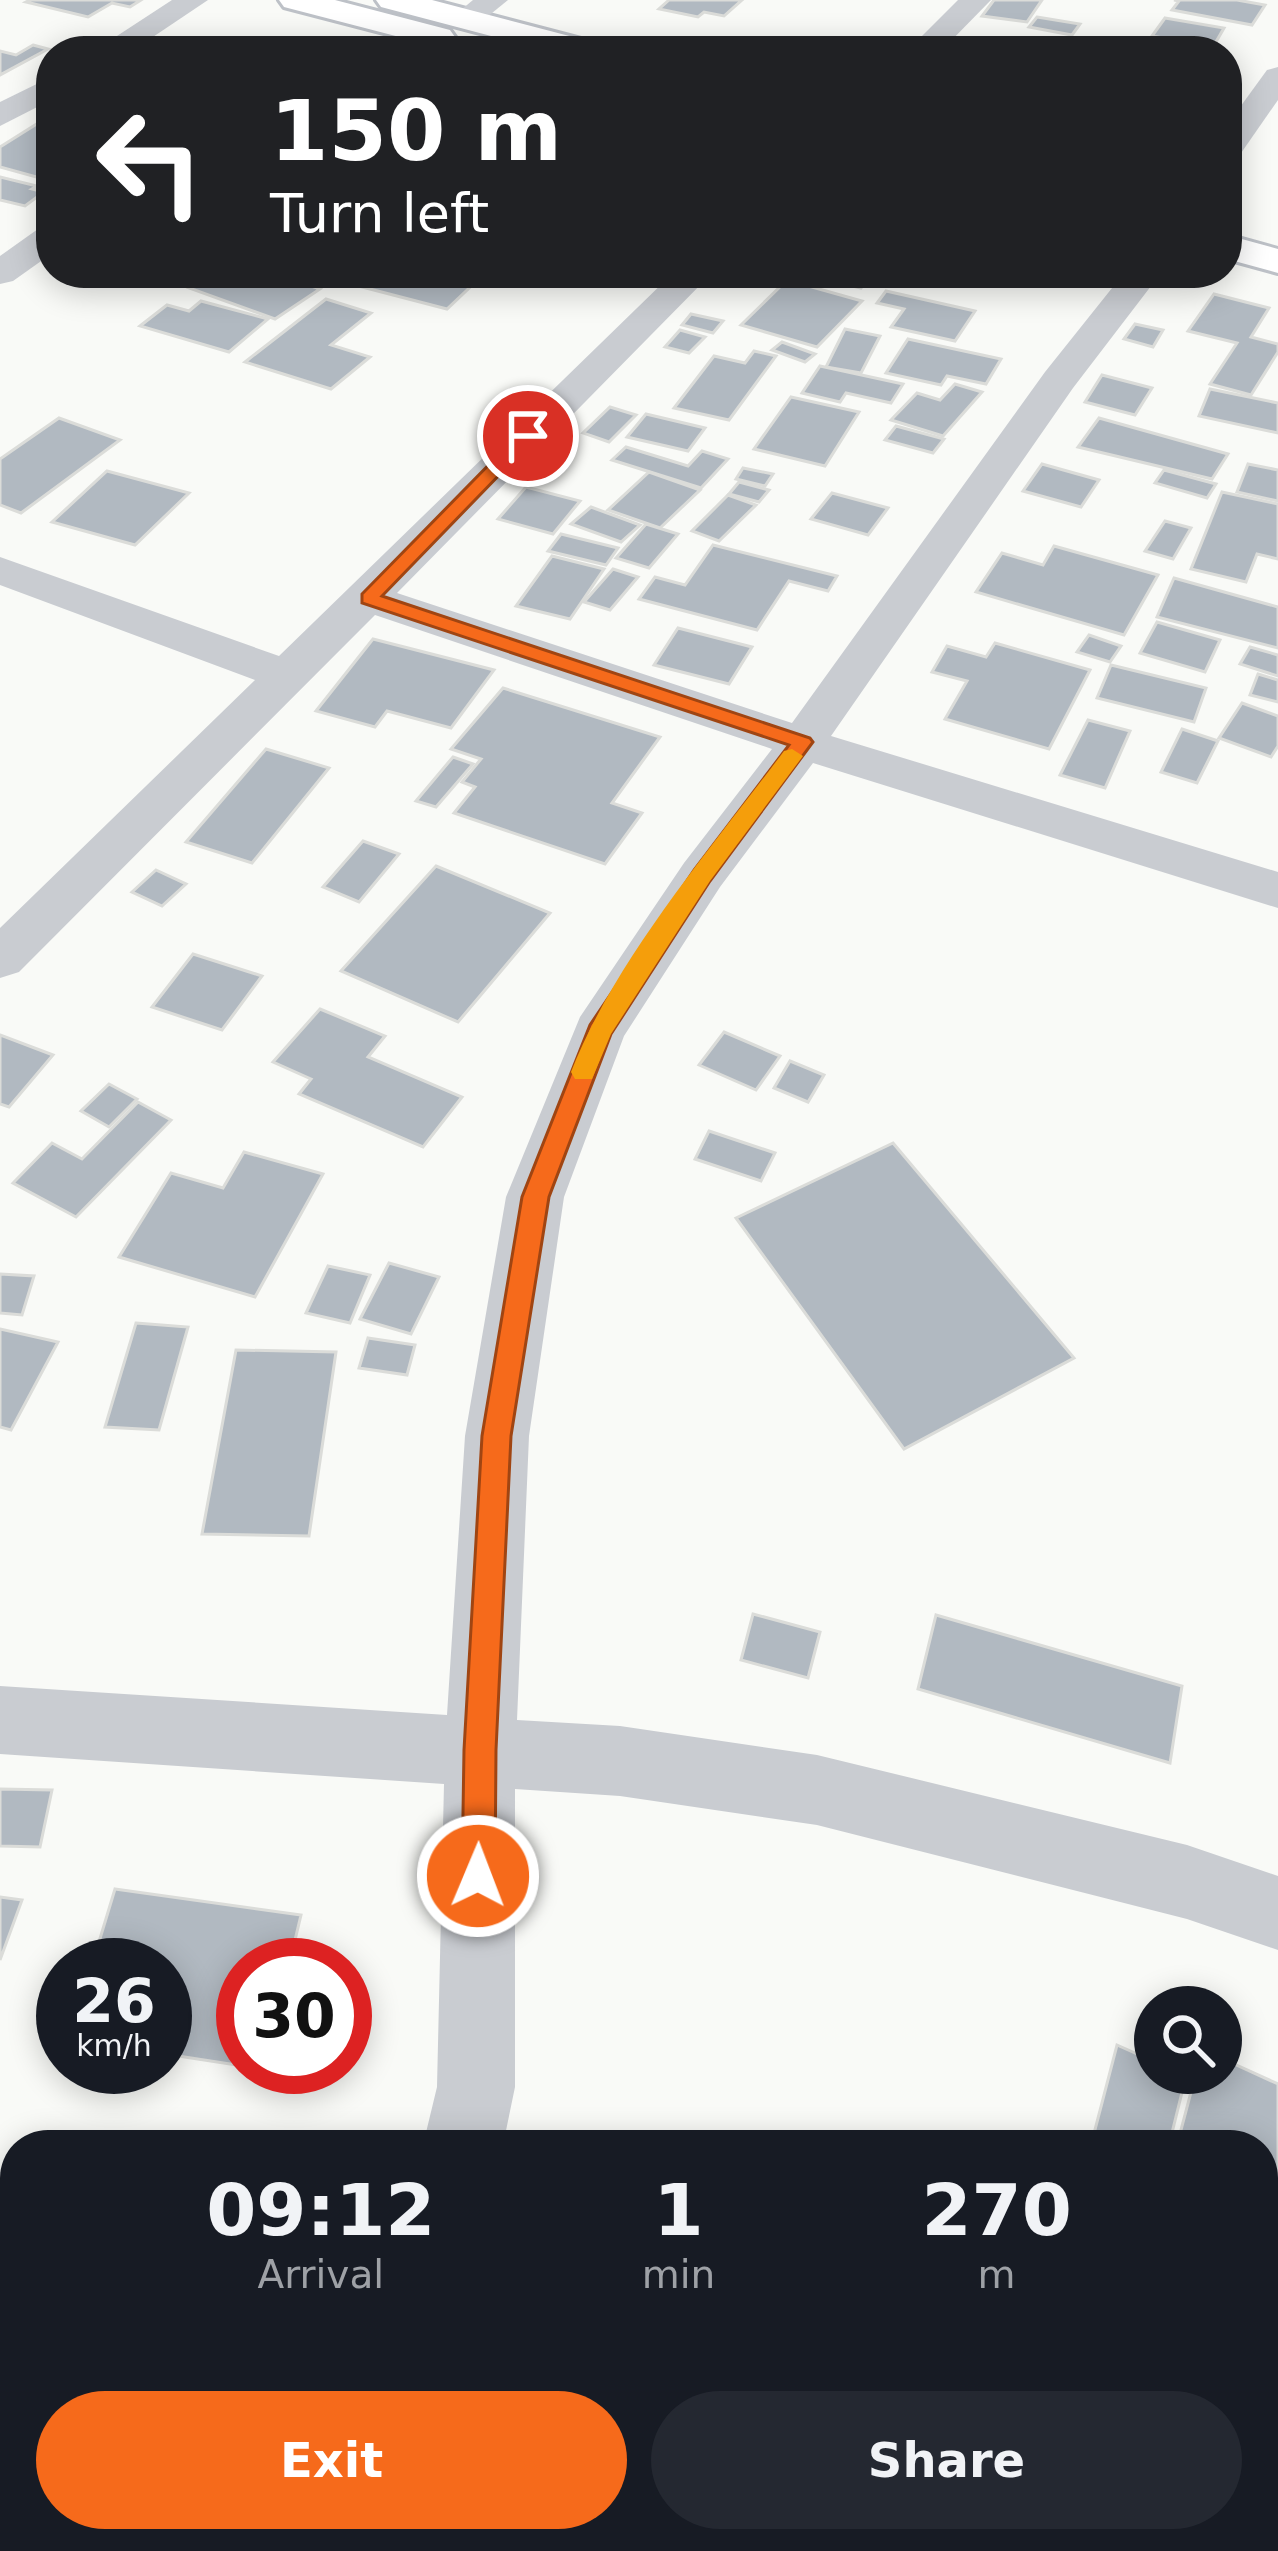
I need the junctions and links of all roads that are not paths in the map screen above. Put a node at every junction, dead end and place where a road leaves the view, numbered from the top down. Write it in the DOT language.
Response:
graph roads {
  1 [pos="193,0"];
  2 [pos="296,0"];
  3 [pos="393,0"];
  4 [pos="976,0"];
  5 [pos="479,9"];
  6 [pos="134,36"];
  7 [pos="433,36"];
  8 [pos="549,36"];
  9 [pos="939,36"];
  10 [pos="1278,77"];
  11 [pos="36,96"];
  12 [pos="0,116"];
  13 [pos="1242,128"];
  14 [pos="1242,227"];
  15 [pos="1278,236"];
  16 [pos="36,248"];
  17 [pos="1242,252"];
  18 [pos="1278,261"];
  19 [pos="0,273"];
  20 [pos="679,288"];
  21 [pos="1131,288"];
  22 [pos="0,570"];
  23 [pos="369,598"];
  24 [pos="289,676"];
  25 [pos="802,742"];
  26 [pos="1278,890"];
  27 [pos="0,959"];
  28 [pos="0,1720"];
  29 [pos="480,1750"];
  30 [pos="1278,1913"];
  31 [pos="467,2130"];
  1 -- 6 [label="street"];
  2 -- 7 [label="street"];
  3 -- 5 [label="street"];
  4 -- 9 [label="street"];
  5 -- 8 [label="street"];
  10 -- 13 [label="street"];
  11 -- 12 [label="street"];
  14 -- 15 [label="street"];
  16 -- 19 [label="street"];
  17 -- 18 [label="street"];
  20 -- 23 [label="street"];
  21 -- 25 [label="street"];
  22 -- 24 [label="street"];
  23 -- 24 [label="street"];
  23 -- 25 [label="street"];
  24 -- 27 [label="street"];
  25 -- 26 [label="street"];
  25 -- 29 [label="street"];
  28 -- 29 [label="street"];
  29 -- 30 [label="street"];
  29 -- 31 [label="street"];
}
